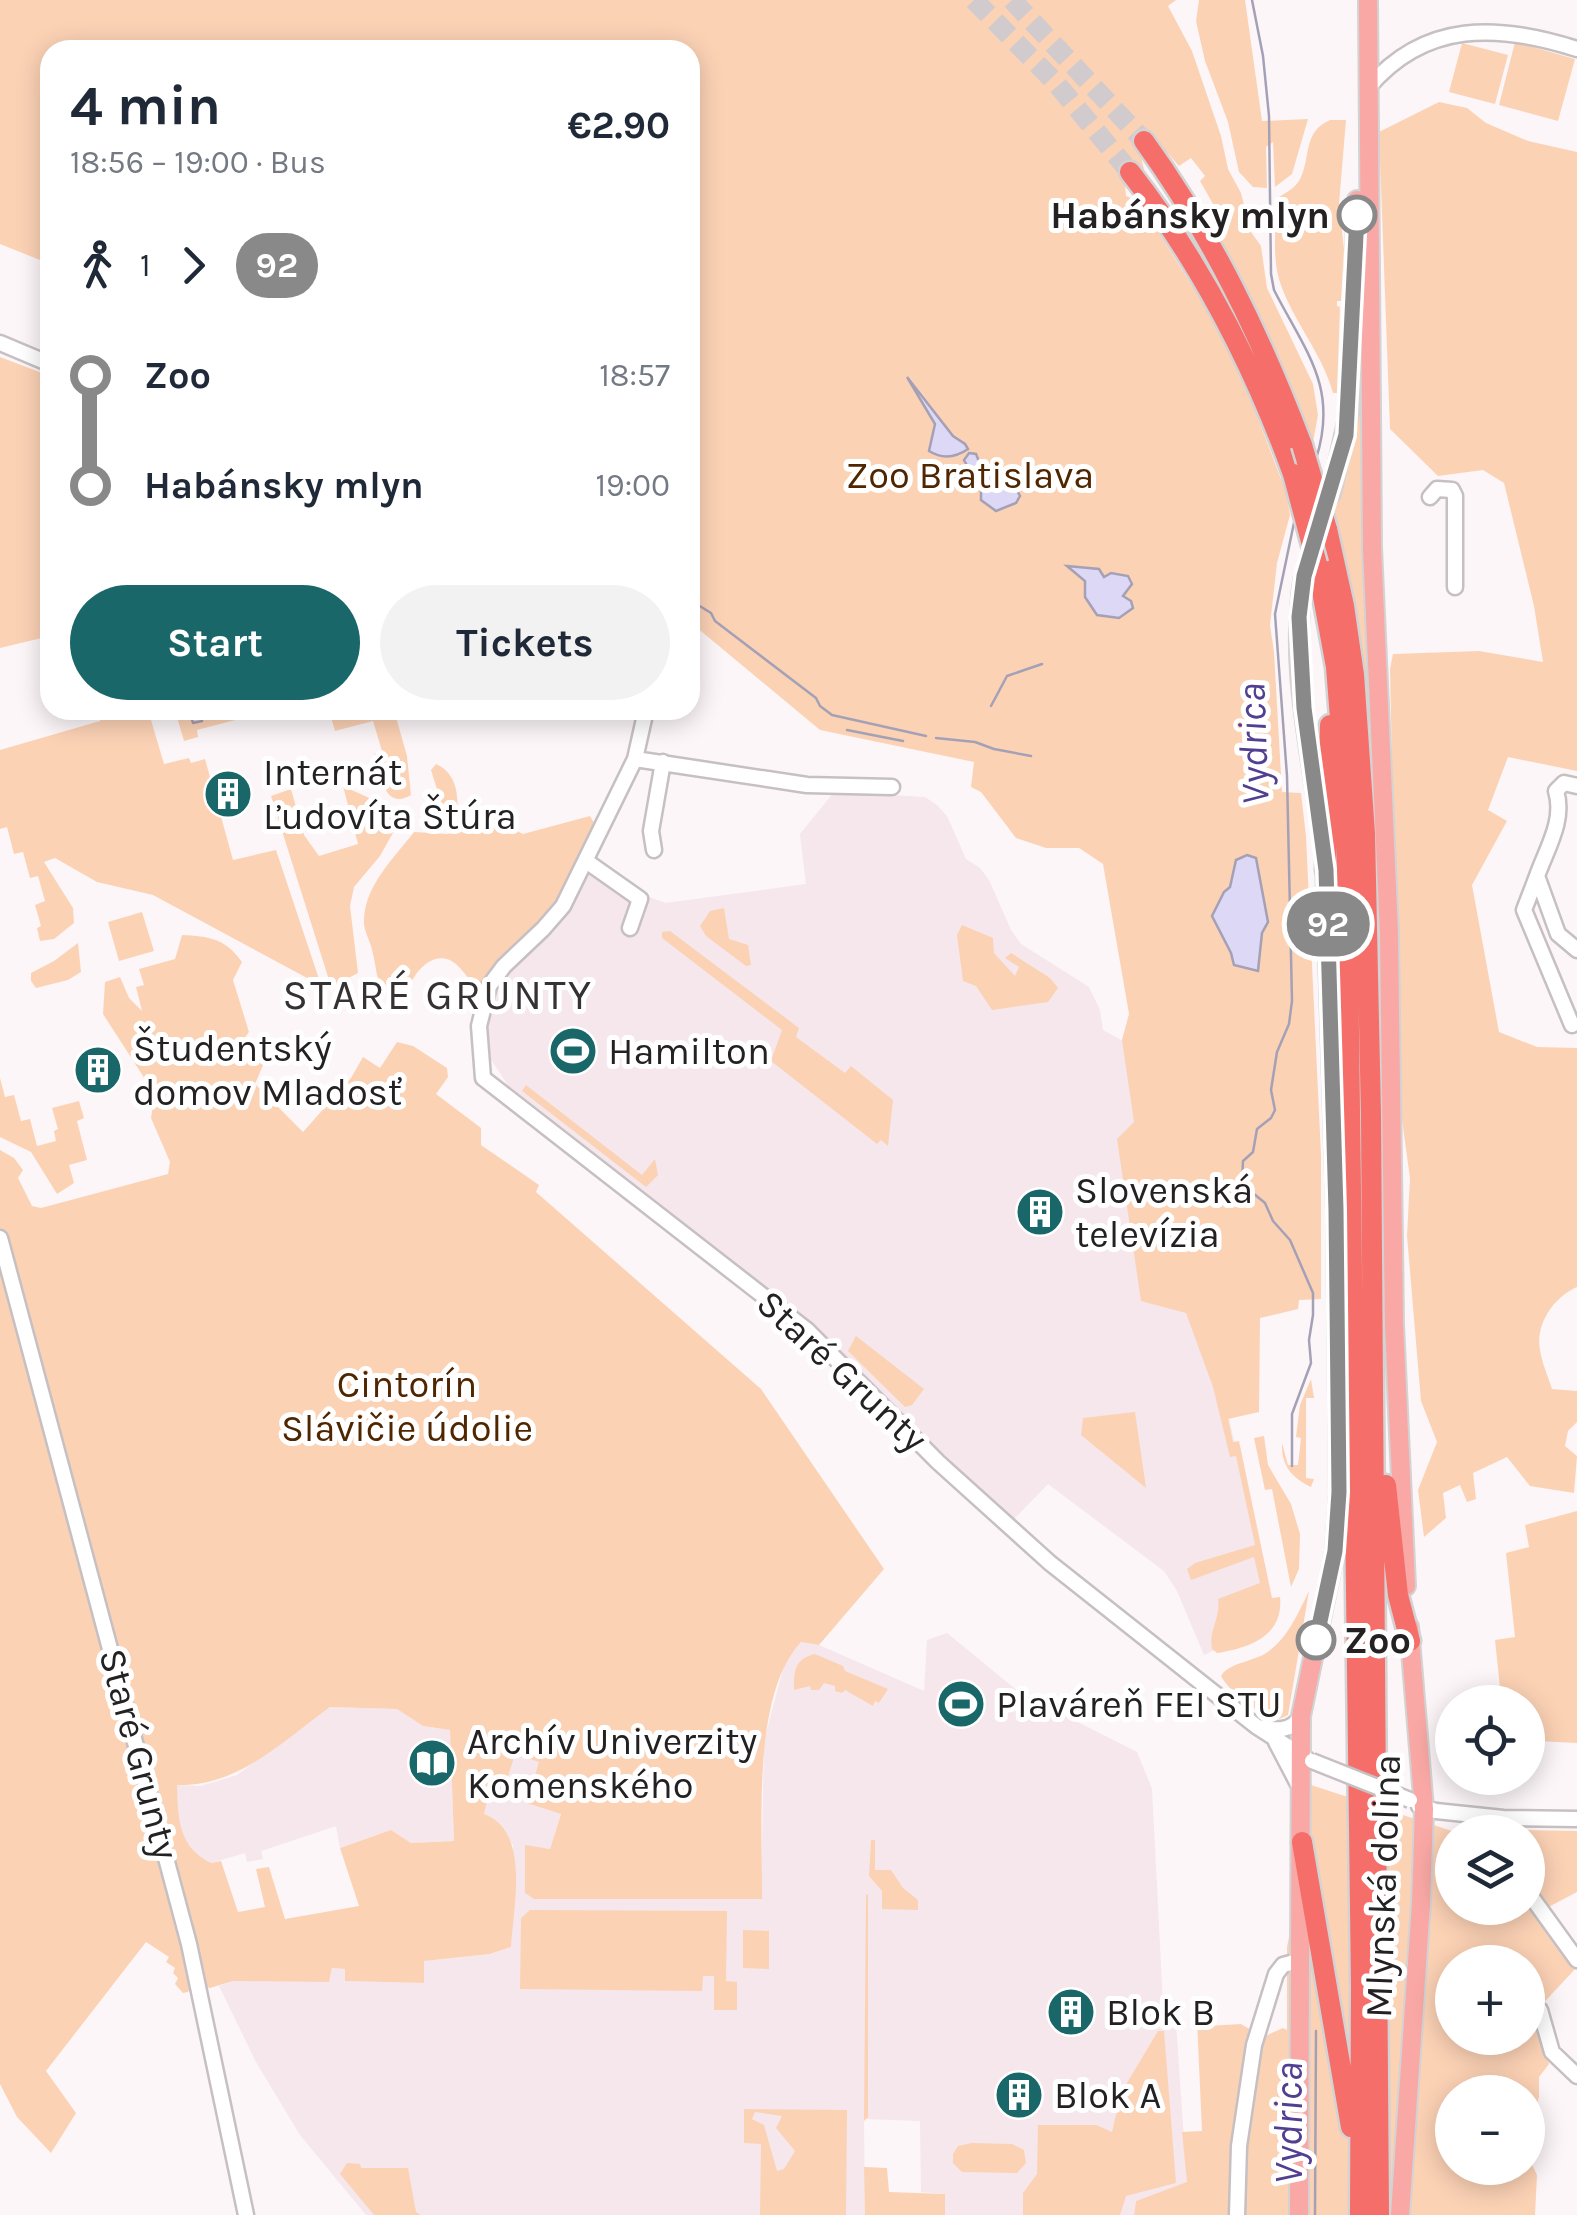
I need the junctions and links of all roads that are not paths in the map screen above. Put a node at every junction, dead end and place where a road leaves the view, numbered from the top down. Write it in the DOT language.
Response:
graph roads {
  1 [pos="1357,0"];
  2 [pos="1368,0"];
  3 [pos="1577,49"];
  4 [pos="1400,55"];
  5 [pos="1362,67"];
  6 [pos="1363,94"];
  7 [pos="1144,141"];
  8 [pos="1130,172"];
  9 [pos="0,344"];
  10 [pos="40,360"];
  11 [pos="1331,494"];
  12 [pos="1430,497"];
  13 [pos="1311,570"];
  14 [pos="1455,587"];
  15 [pos="1332,642"];
  16 [pos="644,720"];
  17 [pos="635,759"];
  18 [pos="663,762"];
  19 [pos="1570,785"];
  20 [pos="892,787"];
  21 [pos="654,850"];
  22 [pos="586,861"];
  23 [pos="1326,870"];
  24 [pos="1537,876"];
  25 [pos="630,928"];
  26 [pos="1577,950"];
  27 [pos="1572,1025"];
  28 [pos="0,1238"];
  29 [pos="1373,1358"];
  30 [pos="1410,1641"];
  31 [pos="1302,1716"];
  32 [pos="1256,1726"];
  33 [pos="1276,1741"];
  34 [pos="1306,1758"];
  35 [pos="1300,1789"];
  36 [pos="1424,1799"];
  37 [pos="1460,1812"];
  38 [pos="1470,1815"];
  39 [pos="1577,1819"];
  40 [pos="1545,1822"];
  41 [pos="1423,1839"];
  42 [pos="1302,1842"];
  43 [pos="1545,1916"];
  44 [pos="1577,1960"];
  45 [pos="1298,1961"];
  46 [pos="1545,2028"];
  47 [pos="1577,2076"];
  48 [pos="1361,2188"];
  49 [pos="246,2215"];
  50 [pos="1236,2215"];
  51 [pos="1299,2215"];
  52 [pos="1360,2215"];
  53 [pos="1380,2215"];
  54 [pos="1400,2215"];
  1 -- 5 [label="main road, Mlynská dolina"];
  2 -- 5 [label="main road, Mlynská dolina"];
  3 -- 4 [label="street"];
  4 -- 5 [label="street"];
  4 -- 6 [label="street"];
  5 -- 6 [label="main road, Mlynská dolina"];
  6 -- 11 [label="main road, Mlynská dolina"];
  6 -- 30 [label="main road, Mlynská dolina"];
  7 -- 29 [label="highway, bridge"];
  8 -- 13 [label="highway, bridge"];
  9 -- 10 [label="street"];
  12 -- 14 [label="street"];
  13 -- 15 [label="highway"];
  13 -- 23 [label="main road"];
  15 -- 23 [label="highway"];
  15 -- 48 [label="highway"];
  16 -- 17 [label="street, Staré Grunty"];
  17 -- 18 [label="street"];
  17 -- 22 [label="street, Staré Grunty"];
  18 -- 20 [label="street"];
  18 -- 21 [label="street"];
  19 -- 24 [label="street"];
  22 -- 25 [label="street"];
  22 -- 32 [label="street, Staré Grunty"];
  23 -- 31 [label="main road"];
  24 -- 26 [label="street"];
  24 -- 27 [label="street"];
  28 -- 49 [label="street, Staré Grunty"];
  29 -- 30 [label="highway"];
  29 -- 53 [label="highway"];
  30 -- 36 [label="main road, Mlynská dolina"];
  31 -- 32 [label="street"];
  31 -- 34 [label="main road"];
  32 -- 33 [label="street, Staré Grunty"];
  33 -- 34 [label="street, Staré Grunty"];
  33 -- 35 [label="street"];
  34 -- 35 [label="main road"];
  34 -- 36 [label="street, Staré Grunty, bridge"];
  35 -- 42 [label="main road"];
  36 -- 37 [label="street, Staré Grunty"];
  36 -- 41 [label="main road, Mlynská dolina"];
  37 -- 38 [label="street, Staré Grunty"];
  37 -- 41 [label="street"];
  39 -- 40 [label="street, Staré Grunty"];
  41 -- 54 [label="main road, Mlynská dolina"];
  42 -- 45 [label="main road"];
  42 -- 48 [label="highway"];
  43 -- 44 [label="street"];
  45 -- 50 [label="street"];
  45 -- 51 [label="main road"];
  46 -- 47 [label="street"];
  48 -- 52 [label="highway"];
}
